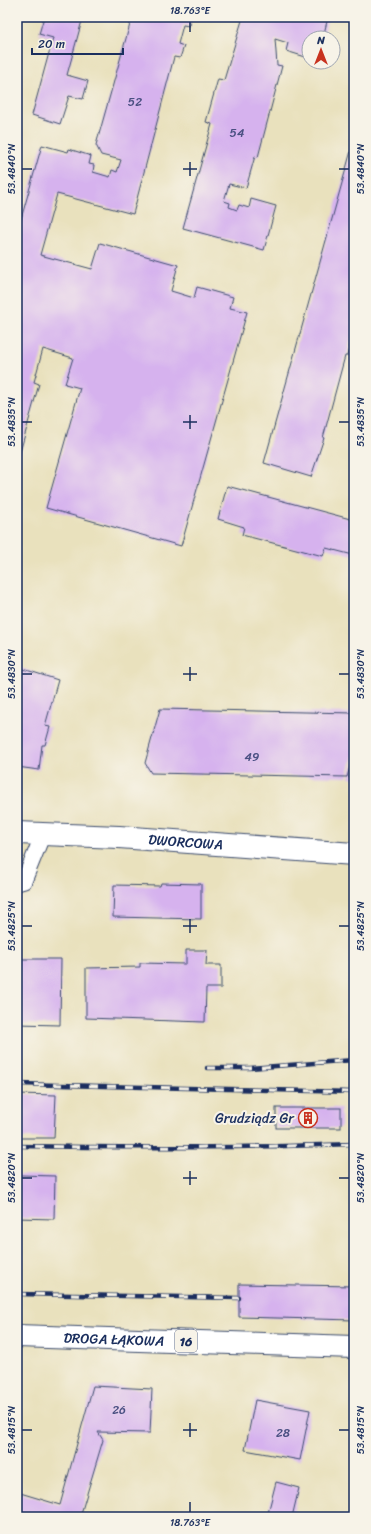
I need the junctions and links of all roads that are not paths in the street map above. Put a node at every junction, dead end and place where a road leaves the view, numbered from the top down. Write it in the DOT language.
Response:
graph roads {
  1 [pos="17,833"];
  2 [pos="43,834"];
  3 [pos="354,854"];
  4 [pos="17,883"];
  5 [pos="17,1336"];
  6 [pos="354,1347"];
  1 -- 2 [label="street, DWORCOWA"];
  2 -- 3 [label="street, DWORCOWA"];
  2 -- 4 [label="lane"];
  5 -- 6 [label="street, DROGA ŁĄKOWA / 16"];
}
